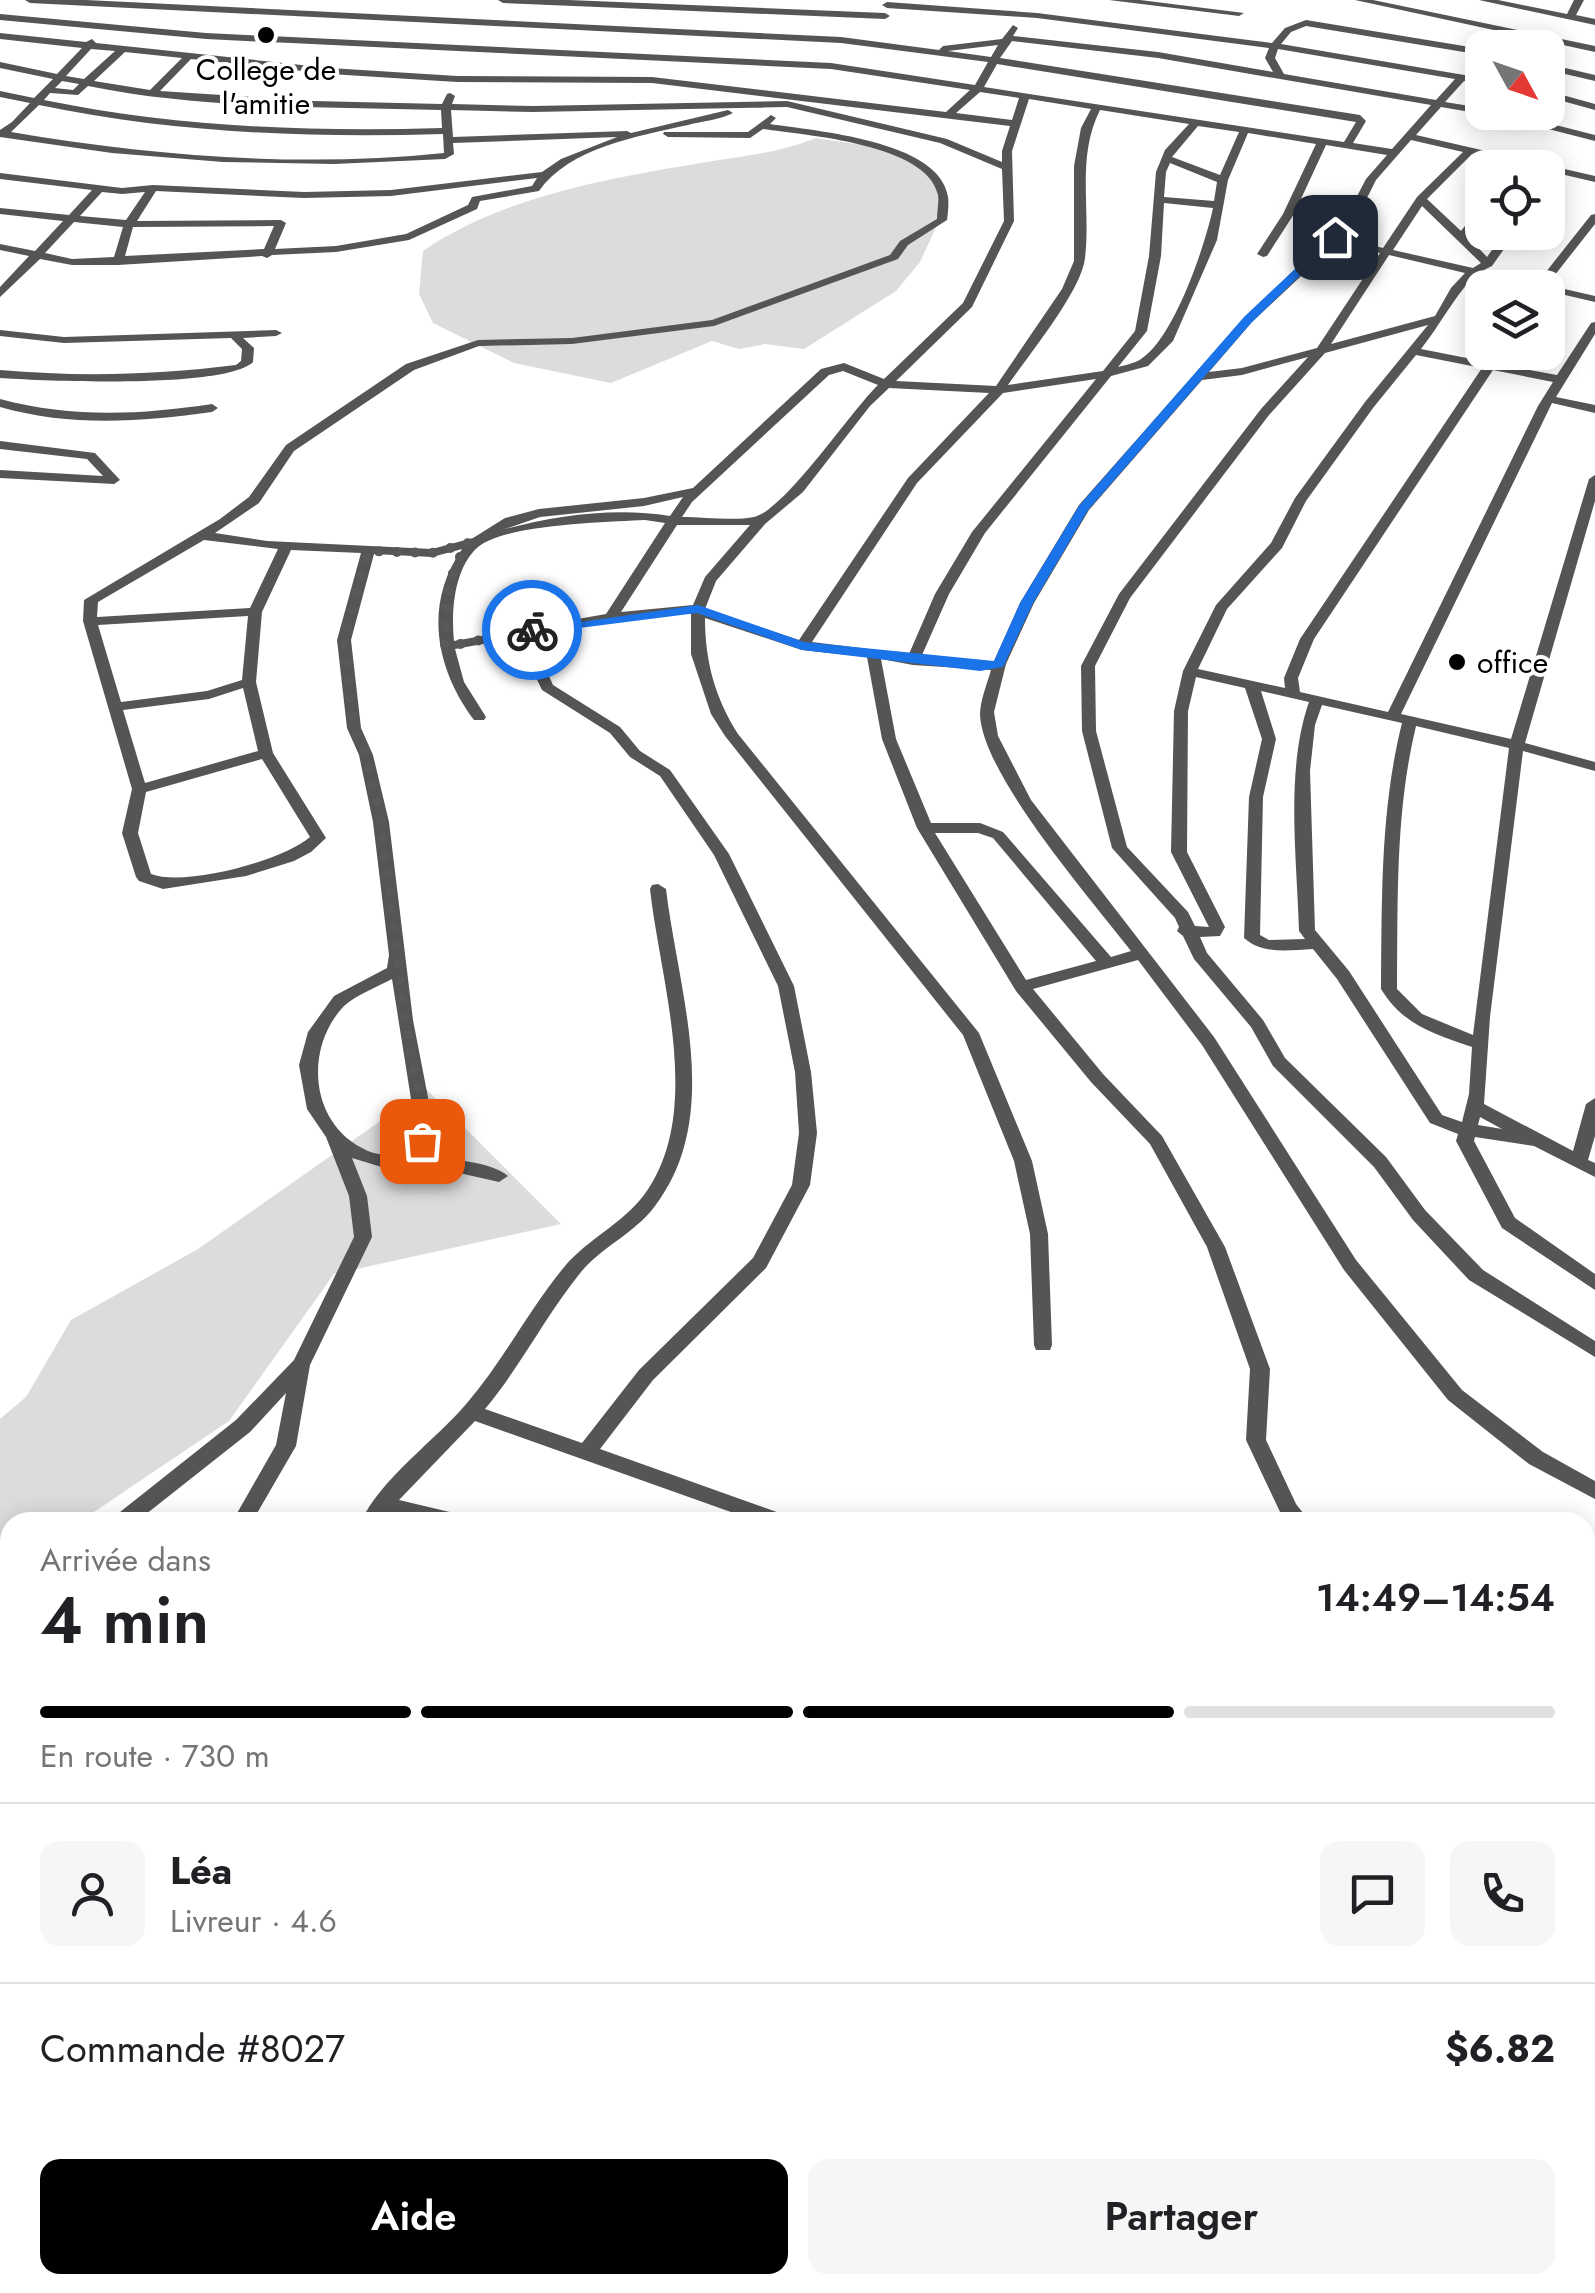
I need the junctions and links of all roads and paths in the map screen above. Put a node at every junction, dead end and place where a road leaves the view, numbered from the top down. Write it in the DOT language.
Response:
graph roads {
  1 [pos="30,0"];
  2 [pos="504,0"];
  3 [pos="1114,0"];
  4 [pos="1360,0"];
  5 [pos="1484,0"];
  6 [pos="1579,0"];
  7 [pos="638,2"];
  8 [pos="1176,3"];
  9 [pos="764,5"];
  10 [pos="1022,6"];
  11 [pos="887,7"];
  12 [pos="230,11"];
  13 [pos="1239,12"];
  14 [pos="0,17"];
  15 [pos="1570,17"];
  16 [pos="1595,22"];
  17 [pos="623,27"];
  18 [pos="107,29"];
  19 [pos="1169,31"];
  20 [pos="752,35"];
  21 [pos="0,36"];
  22 [pos="206,36"];
  23 [pos="1008,39"];
  24 [pos="1247,42"];
  25 [pos="865,43"];
  26 [pos="347,44"];
  27 [pos="1275,45"];
  28 [pos="889,47"];
  29 [pos="86,48"];
  30 [pos="1465,49"];
  31 [pos="1595,49"];
  32 [pos="121,51"];
  33 [pos="920,52"];
  34 [pos="609,55"];
  35 [pos="1158,55"];
  36 [pos="187,58"];
  37 [pos="744,61"];
  38 [pos="994,63"];
  39 [pos="0,65"];
  40 [pos="831,66"];
  41 [pos="1236,68"];
  42 [pos="1253,70"];
  43 [pos="330,71"];
  44 [pos="1565,71"];
  45 [pos="1279,74"];
  46 [pos="56,76"];
  47 [pos="1462,77"];
  48 [pos="1465,78"];
  49 [pos="1595,78"];
  50 [pos="457,79"];
  51 [pos="598,79"];
  52 [pos="89,81"];
  53 [pos="1228,82"];
  54 [pos="978,88"];
  55 [pos="46,90"];
  56 [pos="0,94"];
  57 [pos="152,94"];
  58 [pos="1223,94"];
  59 [pos="1025,96"];
  60 [pos="1565,99"];
  61 [pos="36,102"];
  62 [pos="1442,102"];
  63 [pos="962,103"];
  64 [pos="313,104"];
  65 [pos="340,104"];
  66 [pos="446,106"];
  67 [pos="784,106"];
  68 [pos="1097,106"];
  69 [pos="1465,107"];
  70 [pos="1595,107"];
  71 [pos="950,114"];
  72 [pos="970,117"];
  73 [pos="994,120"];
  74 [pos="1197,121"];
  75 [pos="1012,123"];
  76 [pos="763,126"];
  77 [pos="1244,129"];
  78 [pos="288,130"];
  79 [pos="314,130"];
  80 [pos="1561,130"];
  81 [pos="1,133"];
  82 [pos="642,134"];
  83 [pos="447,136"];
  84 [pos="1412,137"];
  85 [pos="1595,138"];
  86 [pos="933,139"];
  87 [pos="1323,141"];
  88 [pos="1347,145"];
  89 [pos="1470,150"];
  90 [pos="1396,153"];
  91 [pos="1465,155"];
  92 [pos="1166,158"];
  93 [pos="272,160"];
  94 [pos="377,161"];
  95 [pos="1005,167"];
  96 [pos="1565,171"];
  97 [pos="540,175"];
  98 [pos="0,176"];
  99 [pos="1595,178"];
  100 [pos="1223,180"];
  101 [pos="367,182"];
  102 [pos="490,182"];
  103 [pos="153,188"];
  104 [pos="98,189"];
  105 [pos="494,197"];
  106 [pos="1422,199"];
  107 [pos="1161,200"];
  108 [pos="1220,205"];
  109 [pos="0,212"];
  110 [pos="1595,217"];
  111 [pos="70,220"];
  112 [pos="129,224"];
  113 [pos="224,224"];
  114 [pos="1346,227"];
  115 [pos="1465,233"];
  116 [pos="1462,237"];
  117 [pos="0,247"];
  118 [pos="1496,250"];
  119 [pos="1388,252"];
  120 [pos="1263,254"];
  121 [pos="267,255"];
  122 [pos="35,256"];
  123 [pos="214,258"];
  124 [pos="118,262"];
  125 [pos="1481,267"];
  126 [pos="1490,270"];
  127 [pos="1556,270"];
  128 [pos="2,289"];
  129 [pos="1565,292"];
  130 [pos="1595,299"];
  131 [pos="1439,319"];
  132 [pos="1595,325"];
  133 [pos="0,333"];
  134 [pos="276,333"];
  135 [pos="235,336"];
  136 [pos="1322,348"];
  137 [pos="1412,351"];
  138 [pos="1465,356"];
  139 [pos="1489,370"];
  140 [pos="1531,370"];
  141 [pos="1110,373"];
  142 [pos="0,374"];
  143 [pos="1202,376"];
  144 [pos="1559,379"];
  145 [pos="887,384"];
  146 [pos="999,390"];
  147 [pos="1548,399"];
  148 [pos="3,407"];
  149 [pos="212,408"];
  150 [pos="1595,409"];
  151 [pos="0,446"];
  152 [pos="0,474"];
  153 [pos="1595,479"];
  154 [pos="698,491"];
  155 [pos="760,521"];
  156 [pos="675,522"];
  157 [pos="204,536"];
  158 [pos="469,543"];
  159 [pos="287,546"];
  160 [pos="368,551"];
  161 [pos="698,609"];
  162 [pos="254,612"];
  163 [pos="611,617"];
  164 [pos="90,621"];
  165 [pos="538,629"];
  166 [pos="802,646"];
  167 [pos="445,647"];
  168 [pos="874,657"];
  169 [pos="913,661"];
  170 [pos="999,664"];
  171 [pos="1190,671"];
  172 [pos="249,682"];
  173 [pos="1251,683"];
  174 [pos="1293,693"];
  175 [pos="1317,698"];
  176 [pos="116,707"];
  177 [pos="479,717"];
  178 [pos="1401,718"];
  179 [pos="1517,745"];
  180 [pos="266,753"];
  181 [pos="1595,767"];
  182 [pos="138,789"];
  183 [pos="925,828"];
  184 [pos="658,889"];
  185 [pos="1185,931"];
  186 [pos="1314,944"];
  187 [pos="397,947"];
  188 [pos="1140,954"];
  189 [pos="1108,964"];
  190 [pos="1022,987"];
  191 [pos="1480,1044"];
  192 [pos="1595,1104"];
  193 [pos="1476,1107"];
  194 [pos="1466,1130"];
  195 [pos="334,1136"];
  196 [pos="1538,1140"];
  197 [pos="415,1165"];
  198 [pos="1587,1167"];
  199 [pos="499,1176"];
  200 [pos="1595,1282"];
  201 [pos="1043,1345"];
  202 [pos="1595,1350"];
  203 [pos="301,1364"];
  204 [pos="472,1412"];
  205 [pos="587,1450"];
  206 [pos="1595,1491"];
  207 [pos="135,1512"];
  208 [pos="248,1512"];
  209 [pos="379,1512"];
  210 [pos="753,1512"];
  211 [pos="1291,1512"];
  1 -- 12 [label="street"];
  2 -- 7 [label="street"];
  3 -- 8 [label="street"];
  4 -- 31 [label="street"];
  5 -- 15 [label="street"];
  6 -- 15 [label="street"];
  7 -- 9 [label="street"];
  7 -- 17 [label="street"];
  8 -- 13 [label="street"];
  8 -- 19 [label="street"];
  9 -- 11 [label="street"];
  9 -- 20 [label="street"];
  10 -- 11 [label="street"];
  10 -- 19 [label="street"];
  10 -- 23 [label="street"];
  11 -- 25 [label="street"];
  12 -- 17 [label="street"];
  12 -- 22 [label="street"];
  14 -- 18 [label="street"];
  15 -- 16 [label="street"];
  17 -- 20 [label="street"];
  17 -- 34 [label="street"];
  18 -- 22 [label="street"];
  18 -- 29 [label="street"];
  19 -- 24 [label="street"];
  19 -- 35 [label="street"];
  20 -- 25 [label="street"];
  20 -- 37 [label="street"];
  21 -- 29 [label="street"];
  22 -- 26 [label="street"];
  22 -- 36 [label="street"];
  23 -- 33 [label="street"];
  23 -- 35 [label="street"];
  23 -- 38 [label="street"];
  24 -- 27 [label="street"];
  24 -- 41 [label="street"];
  25 -- 28 [label="street"];
  26 -- 34 [label="street"];
  26 -- 43 [label="street"];
  27 -- 30 [label="street"];
  27 -- 45 [label="street"];
  27 -- 47 [label="street"];
  28 -- 33 [label="street"];
  28 -- 40 [label="street"];
  29 -- 32 [label="street"];
  29 -- 46 [label="street"];
  32 -- 36 [label="street"];
  32 -- 52 [label="street"];
  33 -- 38 [label="street"];
  34 -- 37 [label="street"];
  34 -- 51 [label="street"];
  35 -- 41 [label="street"];
  36 -- 43 [label="street"];
  36 -- 57 [label="street"];
  37 -- 40 [label="street"];
  38 -- 54 [label="street"];
  38 -- 58 [label="street"];
  39 -- 46 [label="street"];
  40 -- 54 [label="street"];
  41 -- 42 [label="street"];
  41 -- 53 [label="street"];
  42 -- 45 [label="street"];
  42 -- 53 [label="street"];
  43 -- 50 [label="street"];
  43 -- 64 [label="street"];
  44 -- 49 [label="street"];
  45 -- 62 [label="street"];
  46 -- 52 [label="street"];
  46 -- 55 [label="street"];
  47 -- 48 [label="street"];
  47 -- 62 [label="street"];
  50 -- 51 [label="street"];
  50 -- 66 [label="street"];
  51 -- 71 [label="street"];
  52 -- 55 [label="street"];
  52 -- 57 [label="street"];
  53 -- 58 [label="street"];
  54 -- 59 [label="street"];
  54 -- 63 [label="street"];
  55 -- 61 [label="street"];
  56 -- 61 [label="street"];
  57 -- 64 [label="street"];
  58 -- 88 [label="street"];
  59 -- 68 [label="street"];
  59 -- 75 [label="street"];
  60 -- 70 [label="street"];
  61 -- 78 [label="street"];
  61 -- 81 [label="street"];
  62 -- 69 [label="street"];
  62 -- 84 [label="street"];
  63 -- 71 [label="street"];
  63 -- 72 [label="street"];
  64 -- 65 [label="street"];
  65 -- 66 [label="street"];
  65 -- 79 [label="street"];
  66 -- 67 [label="street"];
  66 -- 83 [label="street"];
  67 -- 76 [label="street"];
  67 -- 82 [label="street"];
  67 -- 86 [label="street"];
  68 -- 74 [label="street"];
  68 -- 146 [label="street"];
  71 -- 72 [label="street"];
  72 -- 73 [label="street"];
  73 -- 75 [label="street"];
  73 -- 86 [label="street"];
  74 -- 77 [label="street"];
  74 -- 92 [label="street"];
  75 -- 95 [label="street"];
  76 -- 82 [label="street"];
  76 -- 157 [label="street"];
  77 -- 87 [label="street"];
  77 -- 100 [label="street"];
  78 -- 79 [label="street"];
  78 -- 93 [label="street"];
  79 -- 83 [label="street"];
  80 -- 85 [label="street"];
  81 -- 93 [label="street"];
  82 -- 83 [label="street"];
  82 -- 97 [label="street"];
  83 -- 94 [label="street"];
  84 -- 89 [label="street"];
  84 -- 90 [label="street"];
  86 -- 95 [label="street"];
  87 -- 88 [label="street"];
  87 -- 120 [label="street"];
  88 -- 90 [label="street"];
  90 -- 114 [label="street"];
  91 -- 106 [label="street"];
  92 -- 100 [label="street"];
  92 -- 107 [label="street"];
  93 -- 94 [label="street"];
  94 -- 101 [label="street"];
  95 -- 145 [label="street"];
  96 -- 99 [label="street"];
  97 -- 102 [label="street"];
  97 -- 105 [label="street"];
  98 -- 104 [label="street"];
  100 -- 108 [label="street"];
  101 -- 102 [label="street"];
  101 -- 103 [label="street"];
  102 -- 105 [label="street"];
  103 -- 104 [label="street"];
  103 -- 112 [label="street"];
  104 -- 111 [label="street"];
  105 -- 121 [label="street"];
  106 -- 116 [label="street"];
  106 -- 119 [label="street"];
  107 -- 108 [label="street"];
  107 -- 141 [label="street"];
  108 -- 141 [label="street"];
  109 -- 111 [label="street"];
  110 -- 127 [label="street"];
  111 -- 112 [label="street"];
  111 -- 122 [label="street"];
  112 -- 113 [label="street"];
  112 -- 124 [label="street"];
  113 -- 121 [label="street"];
  113 -- 123 [label="street"];
  114 -- 119 [label="street"];
  114 -- 143 [label="street"];
  115 -- 116 [label="street"];
  116 -- 125 [label="street"];
  117 -- 122 [label="street"];
  118 -- 125 [label="street"];
  119 -- 125 [label="street"];
  119 -- 136 [label="street"];
  121 -- 123 [label="street"];
  122 -- 124 [label="street"];
  122 -- 128 [label="street"];
  123 -- 124 [label="street"];
  125 -- 126 [label="street"];
  125 -- 131 [label="street"];
  129 -- 130 [label="street"];
  131 -- 136 [label="street"];
  131 -- 137 [label="street"];
  132 -- 144 [label="street"];
  133 -- 135 [label="street"];
  134 -- 135 [label="street"];
  135 -- 142 [label="street"];
  136 -- 143 [label="street"];
  136 -- 185 [label="street"];
  137 -- 138 [label="street"];
  137 -- 171 [label="street"];
  139 -- 174 [label="street"];
  140 -- 144 [label="street"];
  141 -- 146 [label="street"];
  141 -- 169 [label="street"];
  143 -- 170 [label="street"];
  144 -- 147 [label="street"];
  145 -- 146 [label="street"];
  145 -- 154 [label="street"];
  145 -- 155 [label="street"];
  146 -- 166 [label="street"];
  147 -- 150 [label="street"];
  147 -- 178 [label="street"];
  148 -- 149 [label="street"];
  151 -- 152 [label="street"];
  153 -- 179 [label="street"];
  154 -- 156 [label="street"];
  154 -- 158 [label="street"];
  155 -- 156 [label="street"];
  155 -- 161 [label="street"];
  156 -- 158 [label="street"];
  156 -- 163 [label="street"];
  157 -- 159 [label="street"];
  157 -- 164 [label="street"];
  158 -- 160 [label="street"];
  158 -- 167 [label="street"];
  159 -- 160 [label="street"];
  159 -- 162 [label="street"];
  160 -- 187 [label="street"];
  161 -- 163 [label="street"];
  161 -- 166 [label="street"];
  161 -- 201 [label="street"];
  162 -- 164 [label="street"];
  162 -- 172 [label="street"];
  163 -- 165 [label="street"];
  164 -- 176 [label="street"];
  165 -- 167 [label="street"];
  165 -- 205 [label="street"];
  166 -- 168 [label="street"];
  167 -- 177 [label="street"];
  168 -- 169 [label="street"];
  168 -- 183 [label="street"];
  169 -- 170 [label="street"];
  170 -- 188 [label="street"];
  171 -- 173 [label="street"];
  171 -- 185 [label="street"];
  172 -- 176 [label="street"];
  172 -- 180 [label="street"];
  173 -- 174 [label="street"];
  173 -- 186 [label="street"];
  174 -- 175 [label="street"];
  175 -- 178 [label="street"];
  175 -- 186 [label="street"];
  176 -- 182 [label="street"];
  178 -- 179 [label="street"];
  178 -- 191 [label="street"];
  179 -- 181 [label="street"];
  179 -- 191 [label="street"];
  180 -- 182 [label="street"];
  180 -- 182 [label="street"];
  183 -- 189 [label="street"];
  183 -- 190 [label="street"];
  184 -- 204 [label="street"];
  185 -- 202 [label="street"];
  186 -- 194 [label="street"];
  187 -- 195 [label="street"];
  187 -- 197 [label="street"];
  188 -- 189 [label="street"];
  188 -- 206 [label="street"];
  189 -- 190 [label="street"];
  190 -- 211 [label="street"];
  191 -- 193 [label="street"];
  192 -- 198 [label="street"];
  193 -- 194 [label="street"];
  193 -- 196 [label="street"];
  194 -- 196 [label="street"];
  194 -- 200 [label="street"];
  195 -- 197 [label="street"];
  195 -- 203 [label="street"];
  196 -- 198 [label="street"];
  197 -- 199 [label="street"];
  203 -- 207 [label="street"];
  203 -- 208 [label="street"];
  204 -- 205 [label="street"];
  204 -- 209 [label="street"];
  205 -- 210 [label="street"];
}
